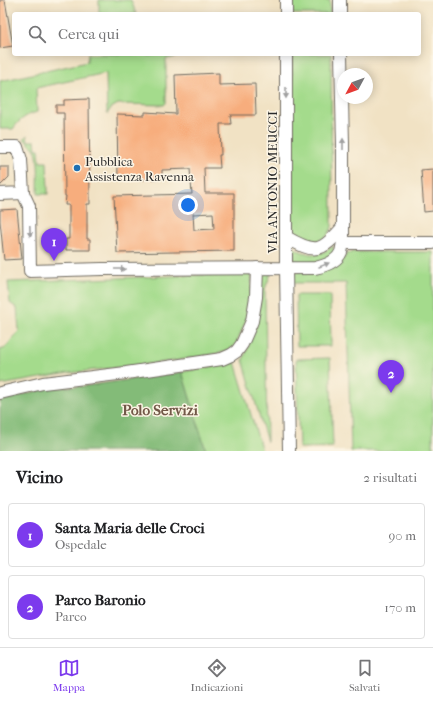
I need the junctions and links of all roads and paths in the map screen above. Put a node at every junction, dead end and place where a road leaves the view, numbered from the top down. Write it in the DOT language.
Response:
graph roads {
  1 [pos="286,0"];
  2 [pos="340,0"];
  3 [pos="286,12"];
  4 [pos="340,12"];
  5 [pos="286,56"];
  6 [pos="341,56"];
  7 [pos="0,147"];
  8 [pos="23,193"];
  9 [pos="0,194"];
  10 [pos="343,227"];
  11 [pos="286,237"];
  12 [pos="343,243"];
  13 [pos="433,243"];
  14 [pos="257,268"];
  15 [pos="286,268"];
  16 [pos="0,393"];
  17 [pos="289,451"];
  1 -- 3 [label="street"];
  2 -- 4 [label="street"];
  5 -- 11 [label="street, VIA ANTONIO MEUCCI, one-way"];
  10 -- 6 [label="street, VIA ANTONIO MEUCCI, one-way"];
  7 -- 8 [label="street"];
  8 -- 9 [label="street"];
  8 -- 14 [label="street, one-way"];
  10 -- 11 [label="street"];
  10 -- 12 [label="street, VIA ANTONIO MEUCCI"];
  11 -- 15 [label="street, VIA ANTONIO MEUCCI"];
  12 -- 13 [label="street"];
  15 -- 12 [label="street, VIA ANTONIO MEUCCI, one-way"];
  14 -- 15 [label="street"];
  14 -- 16 [label="street"];
  15 -- 17 [label="street"];
}
